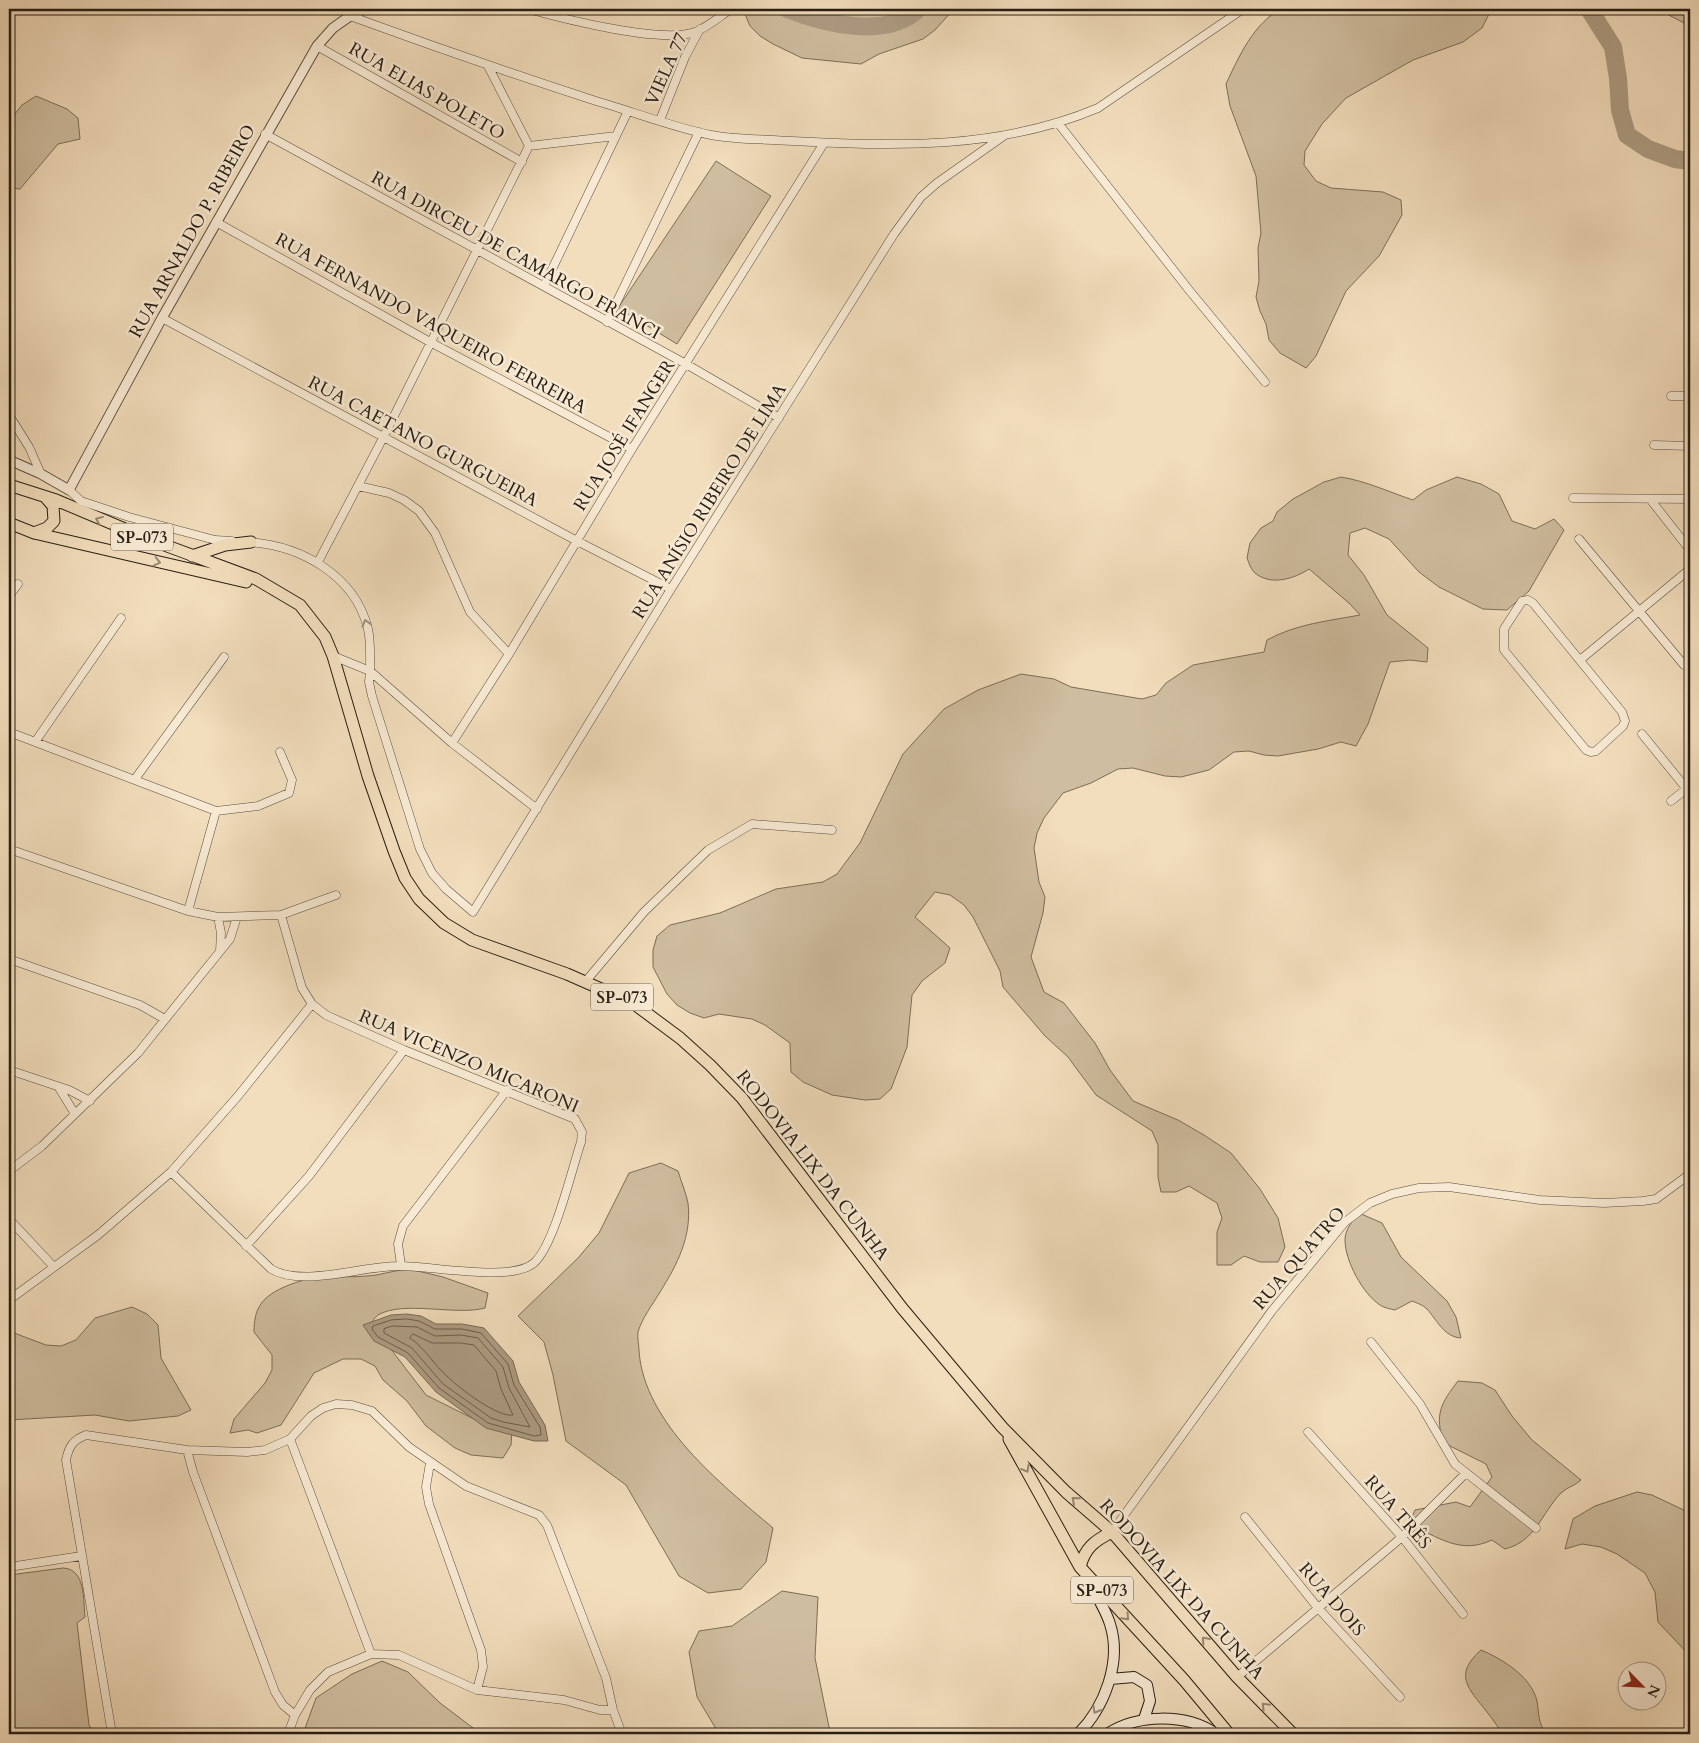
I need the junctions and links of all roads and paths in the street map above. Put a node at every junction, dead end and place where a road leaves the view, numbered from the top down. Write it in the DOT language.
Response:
graph roads {
  1 [pos="367,9"];
  2 [pos="528,9"];
  3 [pos="730,9"];
  4 [pos="1243,9"];
  5 [pos="350,16"];
  6 [pos="700,29"];
  7 [pos="317,46"];
  8 [pos="488,66"];
  9 [pos="628,110"];
  10 [pos="660,120"];
  11 [pos="1058,123"];
  12 [pos="699,132"];
  13 [pos="265,134"];
  14 [pos="1004,135"];
  15 [pos="616,136"];
  16 [pos="824,143"];
  17 [pos="528,146"];
  18 [pos="522,162"];
  19 [pos="216,222"];
  20 [pos="476,250"];
  21 [pos="544,286"];
  22 [pos="162,318"];
  23 [pos="607,322"];
  24 [pos="430,342"];
  25 [pos="686,364"];
  26 [pos="1265,382"];
  27 [pos="1671,396"];
  28 [pos="1690,396"];
  29 [pos="9,415"];
  30 [pos="779,418"];
  31 [pos="384,436"];
  32 [pos="1654,445"];
  33 [pos="1690,446"];
  34 [pos="632,449"];
  35 [pos="9,460"];
  36 [pos="41,474"];
  37 [pos="9,485"];
  38 [pos="358,486"];
  39 [pos="69,490"];
  40 [pos="46,498"];
  41 [pos="1574,498"];
  42 [pos="1650,499"];
  43 [pos="1690,499"];
  44 [pos="9,523"];
  45 [pos="34,534"];
  46 [pos="1579,539"];
  47 [pos="577,541"];
  48 [pos="251,542"];
  49 [pos="1690,550"];
  50 [pos="192,556"];
  51 [pos="318,562"];
  52 [pos="1690,569"];
  53 [pos="18,584"];
  54 [pos="670,589"];
  55 [pos="274,590"];
  56 [pos="9,596"];
  57 [pos="1640,610"];
  58 [pos="121,618"];
  59 [pos="509,654"];
  60 [pos="333,656"];
  61 [pos="224,657"];
  62 [pos="1580,660"];
  63 [pos="1684,665"];
  64 [pos="370,671"];
  65 [pos="9,732"];
  66 [pos="1642,734"];
  67 [pos="35,742"];
  68 [pos="452,743"];
  69 [pos="280,752"];
  70 [pos="135,779"];
  71 [pos="1689,789"];
  72 [pos="1670,801"];
  73 [pos="537,809"];
  74 [pos="216,811"];
  75 [pos="832,830"];
  76 [pos="9,848"];
  77 [pos="336,895"];
  78 [pos="188,911"];
  79 [pos="281,915"];
  80 [pos="238,917"];
  81 [pos="218,918"];
  82 [pos="220,951"];
  83 [pos="9,958"];
  84 [pos="586,981"];
  85 [pos="312,1004"];
  86 [pos="163,1018"];
  87 [pos="404,1050"];
  88 [pos="9,1070"];
  89 [pos="59,1088"];
  90 [pos="506,1090"];
  91 [pos="90,1101"];
  92 [pos="75,1114"];
  93 [pos="9,1171"];
  94 [pos="171,1172"];
  95 [pos="1690,1174"];
  96 [pos="9,1219"];
  97 [pos="246,1246"];
  98 [pos="400,1266"];
  99 [pos="54,1267"];
  100 [pos="9,1300"];
  101 [pos="1370,1342"];
  102 [pos="1002,1427"];
  103 [pos="1308,1432"];
  104 [pos="290,1439"];
  105 [pos="188,1450"];
  106 [pos="430,1463"];
  107 [pos="1465,1474"];
  108 [pos="1245,1517"];
  109 [pos="1536,1528"];
  110 [pos="1112,1532"];
  111 [pos="1402,1538"];
  112 [pos="81,1556"];
  113 [pos="9,1567"];
  114 [pos="1080,1567"];
  115 [pos="1318,1608"];
  116 [pos="1463,1614"];
  117 [pos="371,1654"];
  118 [pos="1238,1677"];
  119 [pos="1110,1678"];
  120 [pos="477,1690"];
  121 [pos="1400,1697"];
  122 [pos="613,1710"];
  123 [pos="296,1715"];
  124 [pos="1144,1719"];
  125 [pos="111,1734"];
  126 [pos="288,1734"];
  127 [pos="622,1734"];
  128 [pos="1078,1734"];
  129 [pos="1107,1734"];
  130 [pos="1216,1734"];
  131 [pos="1229,1734"];
  132 [pos="1292,1734"];
  1 -- 5 [label="street, RUA ARNALDO P. RIBEIRO"];
  2 -- 6 [label="street"];
  3 -- 6 [label="street"];
  4 -- 11 [label="street"];
  5 -- 7 [label="street, RUA ARNALDO P. RIBEIRO"];
  5 -- 8 [label="street"];
  6 -- 10 [label="street, VIELA 77"];
  7 -- 13 [label="street, RUA ARNALDO P. RIBEIRO"];
  7 -- 18 [label="street, RUA ELIAS POLETO"];
  8 -- 9 [label="street"];
  8 -- 17 [label="street"];
  9 -- 10 [label="street"];
  9 -- 15 [label="street"];
  10 -- 12 [label="street"];
  11 -- 14 [label="street"];
  11 -- 26 [label="street"];
  12 -- 16 [label="street"];
  12 -- 23 [label="street"];
  13 -- 19 [label="street, RUA ARNALDO P. RIBEIRO"];
  13 -- 20 [label="street, RUA DIRCEU DE CAMARGO FRANCI"];
  14 -- 16 [label="street"];
  14 -- 30 [label="street, RUA ANÍSIO RIBEIRO DE LIMA"];
  15 -- 17 [label="street"];
  15 -- 21 [label="street"];
  16 -- 25 [label="street, RUA JOSÉ IFANGER"];
  17 -- 18 [label="street"];
  18 -- 20 [label="street"];
  19 -- 22 [label="street, RUA ARNALDO P. RIBEIRO"];
  19 -- 24 [label="street, RUA FERNANDO VAQUEIRO FERREIRA"];
  20 -- 21 [label="street, RUA DIRCEU DE CAMARGO FRANCI"];
  20 -- 24 [label="street"];
  21 -- 23 [label="street, RUA DIRCEU DE CAMARGO FRANCI"];
  22 -- 31 [label="street, RUA CAETANO GURGUEIRA"];
  22 -- 39 [label="street, RUA ARNALDO P. RIBEIRO"];
  23 -- 25 [label="street, RUA DIRCEU DE CAMARGO FRANCI"];
  24 -- 31 [label="street"];
  24 -- 34 [label="street, RUA FERNANDO VAQUEIRO FERREIRA"];
  25 -- 30 [label="street, RUA DIRCEU DE CAMARGO FRANCI"];
  25 -- 34 [label="street, RUA JOSÉ IFANGER"];
  27 -- 28 [label="street"];
  29 -- 36 [label="street"];
  30 -- 54 [label="street, RUA ANÍSIO RIBEIRO DE LIMA"];
  31 -- 38 [label="street"];
  31 -- 47 [label="street, RUA CAETANO GURGUEIRA"];
  32 -- 33 [label="street"];
  34 -- 47 [label="street, RUA JOSÉ IFANGER"];
  35 -- 36 [label="street"];
  36 -- 39 [label="street"];
  37 -- 40 [label="main road, RODOVIA LIX DA CUNHA / SP-073"];
  38 -- 51 [label="street"];
  38 -- 59 [label="street"];
  39 -- 48 [label="street"];
  40 -- 45 [label="main road"];
  50 -- 40 [label="main road, RODOVIA LIX DA CUNHA / SP-073, one-way"];
  41 -- 42 [label="street"];
  42 -- 43 [label="street"];
  42 -- 49 [label="street"];
  44 -- 45 [label="main road, RODOVIA LIX DA CUNHA / SP-073"];
  45 -- 55 [label="main road, RODOVIA LIX DA CUNHA / SP-073, one-way"];
  46 -- 57 [label="street"];
  47 -- 54 [label="street, RUA CAETANO GURGUEIRA"];
  47 -- 59 [label="street, RUA JOSÉ IFANGER"];
  48 -- 50 [label="main road"];
  48 -- 51 [label="street"];
  50 -- 55 [label="main road, RODOVIA LIX DA CUNHA / SP-073"];
  64 -- 51 [label="street, one-way"];
  52 -- 57 [label="street"];
  53 -- 56 [label="street"];
  54 -- 73 [label="street, RUA ANÍSIO RIBEIRO DE LIMA"];
  55 -- 60 [label="main road, RODOVIA LIX DA CUNHA / SP-073"];
  57 -- 62 [label="street"];
  57 -- 63 [label="street"];
  58 -- 67 [label="street"];
  59 -- 68 [label="street, RUA JOSÉ IFANGER"];
  60 -- 64 [label="street"];
  60 -- 84 [label="main road, RODOVIA LIX DA CUNHA / SP-073"];
  61 -- 70 [label="street"];
  62 -- 62 [label="street"];
  64 -- 68 [label="street"];
  64 -- 73 [label="street, RUA ANÍSIO RIBEIRO DE LIMA"];
  65 -- 67 [label="street"];
  66 -- 71 [label="street"];
  67 -- 70 [label="street"];
  68 -- 73 [label="street"];
  69 -- 74 [label="street"];
  70 -- 74 [label="street"];
  71 -- 72 [label="street"];
  74 -- 78 [label="street"];
  75 -- 84 [label="street"];
  76 -- 78 [label="street"];
  77 -- 79 [label="street"];
  78 -- 81 [label="street"];
  79 -- 80 [label="street"];
  79 -- 85 [label="street, RUA VICENZO MICARONI"];
  80 -- 81 [label="street"];
  80 -- 82 [label="street"];
  81 -- 82 [label="street"];
  82 -- 86 [label="street"];
  83 -- 86 [label="street"];
  84 -- 102 [label="main road, RODOVIA LIX DA CUNHA / SP-073"];
  85 -- 87 [label="street, RUA VICENZO MICARONI"];
  85 -- 94 [label="street"];
  86 -- 91 [label="street"];
  87 -- 90 [label="street, RUA VICENZO MICARONI"];
  87 -- 97 [label="street"];
  88 -- 89 [label="street"];
  89 -- 91 [label="street"];
  89 -- 92 [label="street"];
  90 -- 98 [label="street"];
  90 -- 98 [label="street, RUA VICENZO MICARONI"];
  91 -- 92 [label="street"];
  92 -- 93 [label="street"];
  94 -- 97 [label="street, RUA VICENZO MICARONI"];
  94 -- 99 [label="street"];
  95 -- 110 [label="street, RUA QUATRO"];
  96 -- 99 [label="street"];
  97 -- 98 [label="street, RUA VICENZO MICARONI"];
  99 -- 100 [label="street"];
  101 -- 107 [label="street"];
  110 -- 102 [label="main road, RODOVIA LIX DA CUNHA / SP-073, one-way"];
  102 -- 114 [label="main road, RODOVIA LIX DA CUNHA / SP-073, one-way"];
  103 -- 111 [label="street, RUA TRÊS"];
  104 -- 105 [label="street"];
  104 -- 106 [label="street"];
  104 -- 117 [label="street"];
  105 -- 112 [label="street"];
  105 -- 123 [label="street"];
  106 -- 120 [label="street"];
  106 -- 122 [label="street"];
  107 -- 109 [label="street"];
  107 -- 111 [label="street"];
  108 -- 115 [label="street, RUA DOIS"];
  110 -- 114 [label="main road"];
  118 -- 110 [label="main road, RODOVIA LIX DA CUNHA / SP-073, one-way"];
  111 -- 115 [label="street"];
  111 -- 116 [label="street, RUA TRÊS"];
  112 -- 113 [label="street"];
  112 -- 125 [label="street"];
  114 -- 119 [label="main road"];
  114 -- 131 [label="main road, RODOVIA LIX DA CUNHA / SP-073, one-way"];
  115 -- 118 [label="street"];
  115 -- 121 [label="street, RUA DOIS"];
  117 -- 120 [label="street"];
  117 -- 123 [label="street"];
  132 -- 118 [label="main road, RODOVIA LIX DA CUNHA / SP-073, one-way"];
  119 -- 124 [label="main road"];
  119 -- 128 [label="main road, one-way"];
  120 -- 122 [label="street"];
  122 -- 127 [label="street"];
  123 -- 126 [label="street"];
  124 -- 129 [label="main road"];
  124 -- 130 [label="main road"];
}
